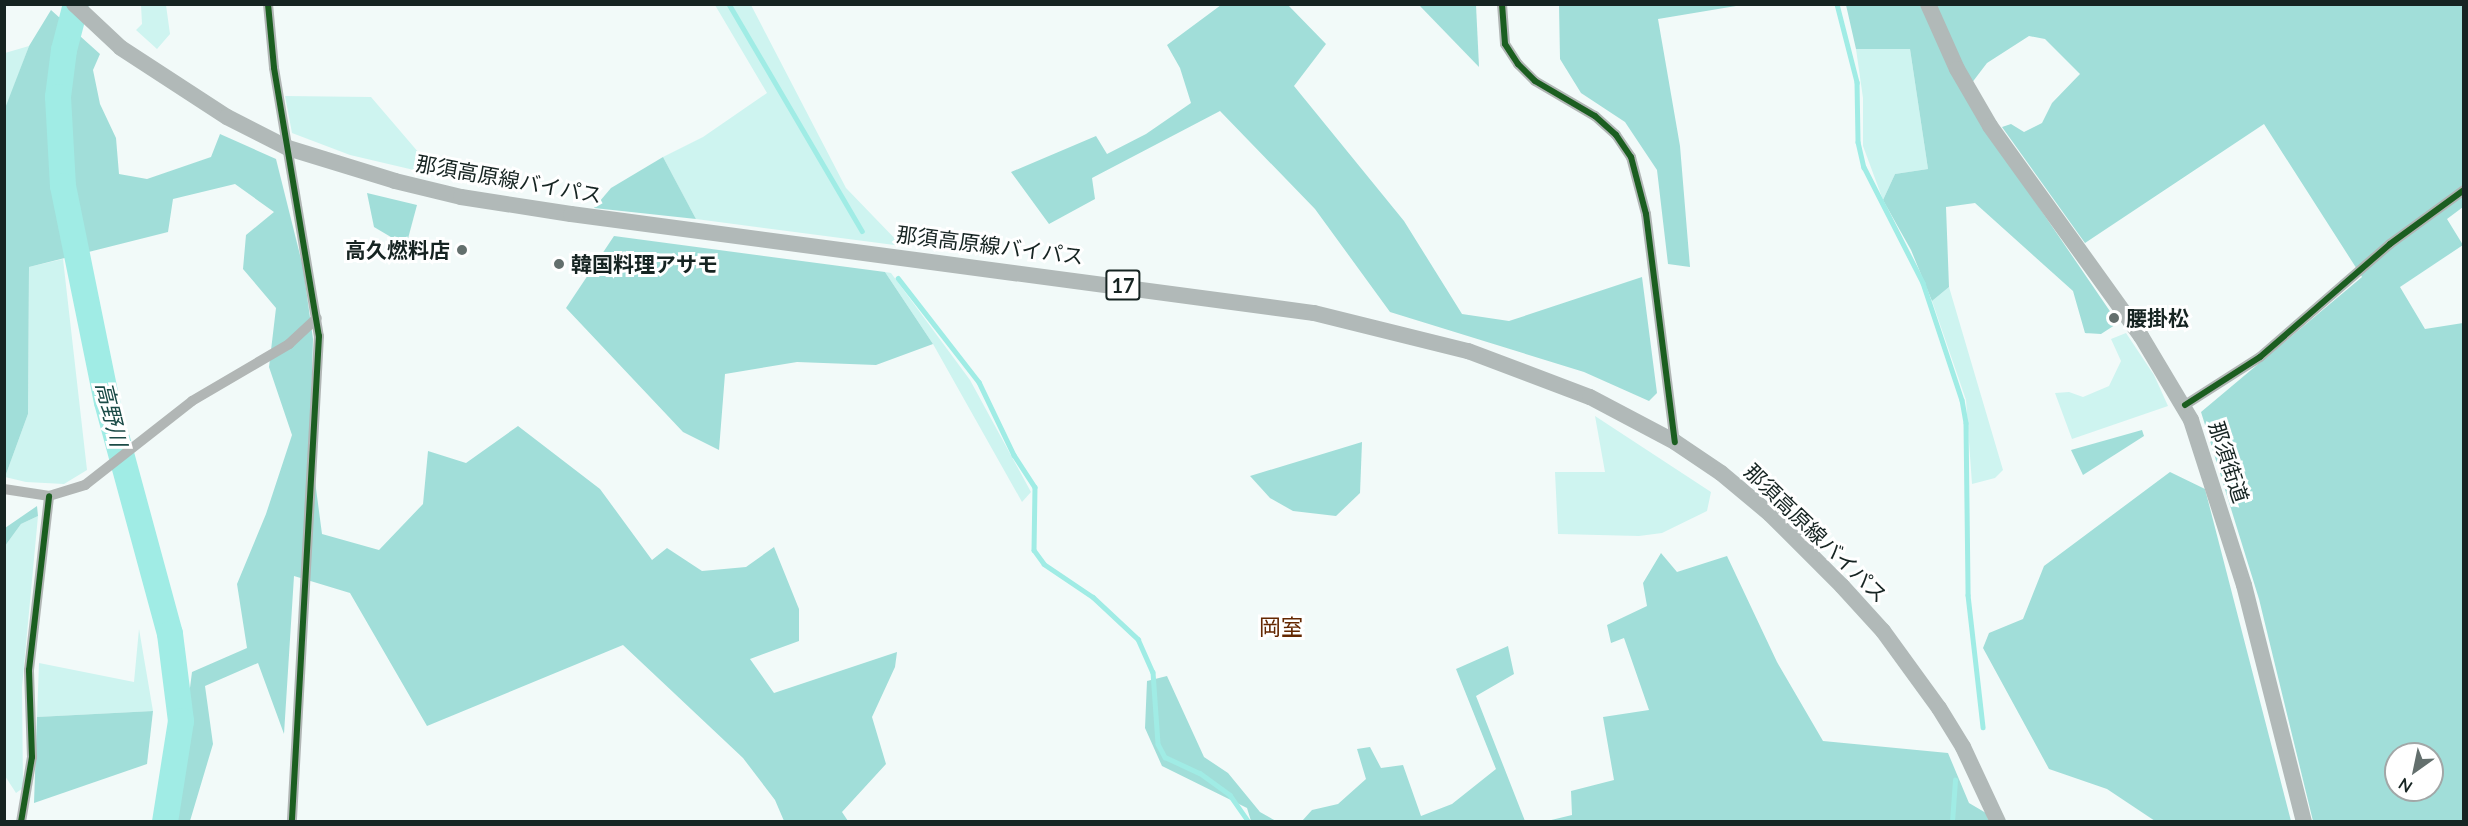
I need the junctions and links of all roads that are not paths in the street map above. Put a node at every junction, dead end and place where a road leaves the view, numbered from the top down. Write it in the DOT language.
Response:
graph roads {
  1 [pos="74,4"];
  2 [pos="268,4"];
  3 [pos="1502,4"];
  4 [pos="1928,4"];
  5 [pos="288,148"];
  6 [pos="2463,190"];
  7 [pos="317,318"];
  8 [pos="2184,405"];
  9 [pos="1675,442"];
  10 [pos="4,489"];
  11 [pos="49,496"];
  12 [pos="21,822"];
  13 [pos="292,822"];
  14 [pos="1998,822"];
  15 [pos="2304,822"];
  1 -- 5 [label="main road, 那須高原線バイパス / 17"];
  2 -- 5 [label="street"];
  3 -- 9 [label="street"];
  4 -- 8 [label="main road, 那須街道"];
  5 -- 7 [label="street"];
  5 -- 9 [label="main road, 那須高原線バイパス / 17"];
  6 -- 8 [label="street"];
  7 -- 11 [label="street"];
  7 -- 13 [label="street"];
  8 -- 15 [label="main road, 那須街道"];
  9 -- 14 [label="main road, 那須高原線バイパス / 17"];
  10 -- 11 [label="street"];
  11 -- 12 [label="street"];
}
